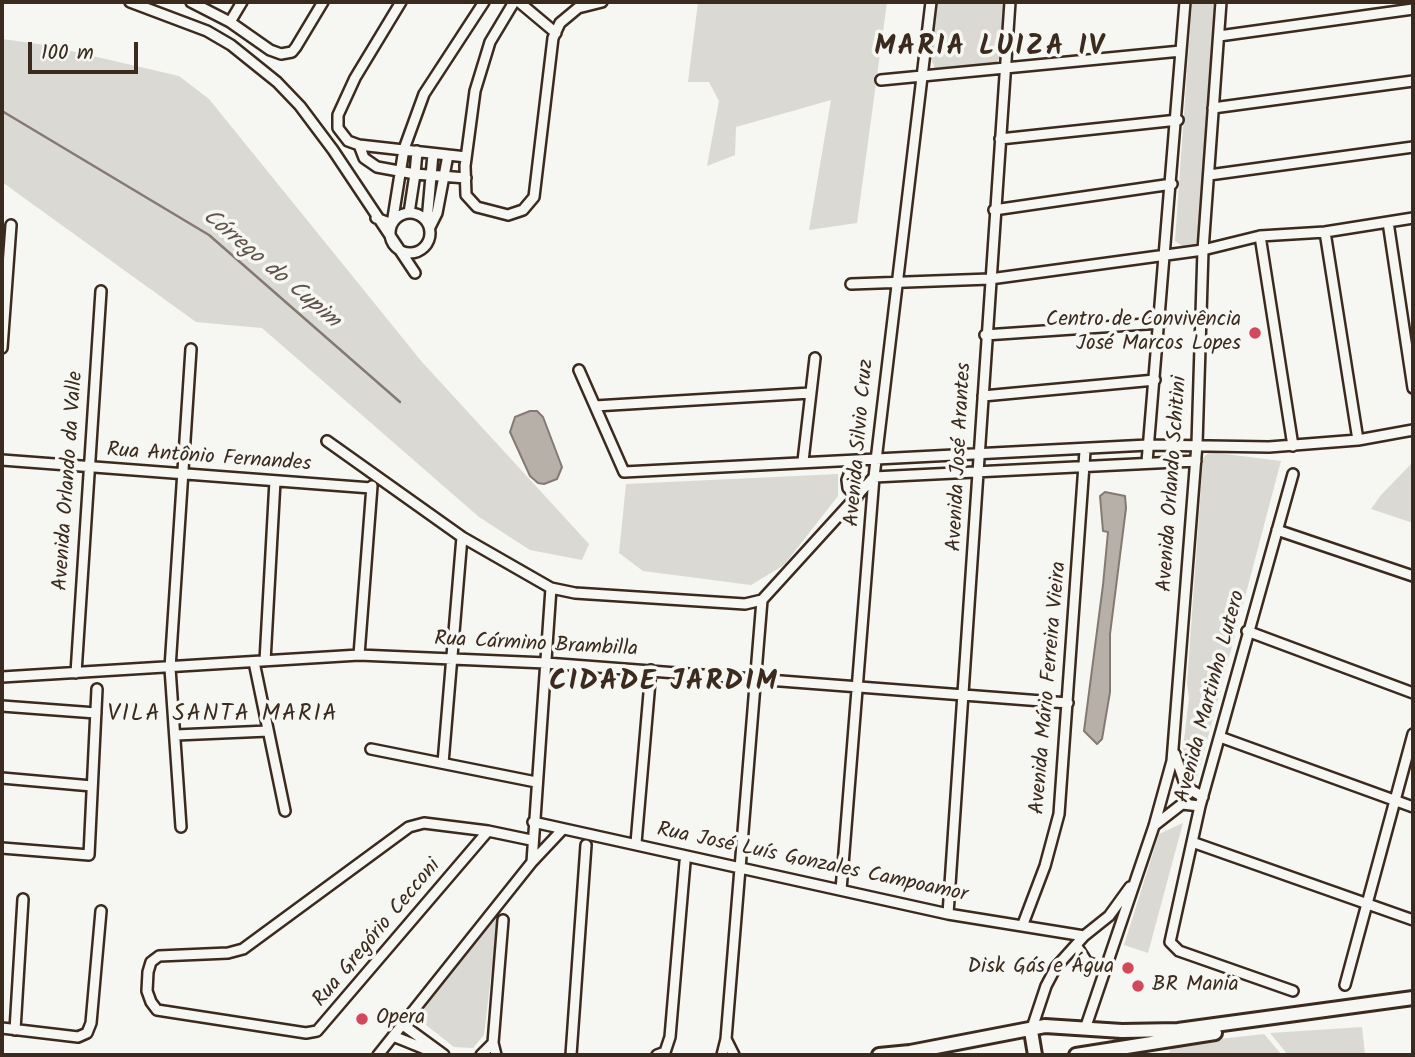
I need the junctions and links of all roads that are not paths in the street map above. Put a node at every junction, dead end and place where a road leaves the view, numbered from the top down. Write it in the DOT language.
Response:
graph roads {
  1 [pos="130,2"];
  2 [pos="191,2"];
  3 [pos="242,2"];
  4 [pos="323,2"];
  5 [pos="401,2"];
  6 [pos="484,2"];
  7 [pos="517,2"];
  8 [pos="602,2"];
  9 [pos="931,2"];
  10 [pos="1010,2"];
  11 [pos="1185,2"];
  12 [pos="1221,2"];
  13 [pos="1413,9"];
  14 [pos="230,22"];
  15 [pos="555,33"];
  16 [pos="1219,36"];
  17 [pos="1181,51"];
  18 [pos="1005,70"];
  19 [pos="922,77"];
  20 [pos="881,80"];
  21 [pos="1413,80"];
  22 [pos="1213,108"];
  23 [pos="1178,120"];
  24 [pos="1000,139"];
  25 [pos="359,145"];
  26 [pos="1413,147"];
  27 [pos="404,149"];
  28 [pos="417,151"];
  29 [pos="433,154"];
  30 [pos="448,155"];
  31 [pos="466,157"];
  32 [pos="401,173"];
  33 [pos="415,174"];
  34 [pos="431,176"];
  35 [pos="1209,176"];
  36 [pos="443,177"];
  37 [pos="466,178"];
  38 [pos="1172,184"];
  39 [pos="994,210"];
  40 [pos="409,213"];
  41 [pos="376,218"];
  42 [pos="1413,218"];
  43 [pos="1388,222"];
  44 [pos="392,223"];
  45 [pos="428,224"];
  46 [pos="12,225"];
  47 [pos="1325,232"];
  48 [pos="1260,236"];
  49 [pos="393,243"];
  50 [pos="1203,250"];
  51 [pos="415,253"];
  52 [pos="1167,255"];
  53 [pos="990,279"];
  54 [pos="895,281"];
  55 [pos="851,284"];
  56 [pos="101,291"];
  57 [pos="1161,323"];
  58 [pos="985,335"];
  59 [pos="2,348"];
  60 [pos="191,349"];
  61 [pos="815,358"];
  62 [pos="579,370"];
  63 [pos="1155,380"];
  64 [pos="1413,388"];
  65 [pos="810,393"];
  66 [pos="983,396"];
  67 [pos="595,406"];
  68 [pos="1413,430"];
  69 [pos="1358,440"];
  70 [pos="327,441"];
  71 [pos="1197,444"];
  72 [pos="1148,445"];
  73 [pos="1293,446"];
  74 [pos="1085,451"];
  75 [pos="978,455"];
  76 [pos="2,460"];
  77 [pos="876,460"];
  78 [pos="803,461"];
  79 [pos="854,461"];
  80 [pos="1196,461"];
  81 [pos="1147,462"];
  82 [pos="1086,466"];
  83 [pos="88,467"];
  84 [pos="978,471"];
  85 [pos="181,474"];
  86 [pos="373,474"];
  87 [pos="1293,474"];
  88 [pos="874,477"];
  89 [pos="275,481"];
  90 [pos="371,488"];
  91 [pos="857,497"];
  92 [pos="1277,530"];
  93 [pos="462,537"];
  94 [pos="1413,576"];
  95 [pos="551,588"];
  96 [pos="762,600"];
  97 [pos="1247,631"];
  98 [pos="359,655"];
  99 [pos="453,658"];
  100 [pos="260,662"];
  101 [pos="546,663"];
  102 [pos="170,668"];
  103 [pos="651,670"];
  104 [pos="76,673"];
  105 [pos="2,677"];
  106 [pos="755,678"];
  107 [pos="859,686"];
  108 [pos="97,689"];
  109 [pos="963,693"];
  110 [pos="1413,694"];
  111 [pos="1068,703"];
  112 [pos="2,706"];
  113 [pos="96,713"];
  114 [pos="268,731"];
  115 [pos="1413,734"];
  116 [pos="176,735"];
  117 [pos="1220,737"];
  118 [pos="371,748"];
  119 [pos="1173,748"];
  120 [pos="443,763"];
  121 [pos="2,778"];
  122 [pos="536,782"];
  123 [pos="92,786"];
  124 [pos="1396,800"];
  125 [pos="1201,801"];
  126 [pos="1413,807"];
  127 [pos="285,811"];
  128 [pos="533,822"];
  129 [pos="1154,826"];
  130 [pos="181,827"];
  131 [pos="563,829"];
  132 [pos="488,831"];
  133 [pos="531,840"];
  134 [pos="1192,842"];
  135 [pos="636,843"];
  136 [pos="586,845"];
  137 [pos="2,848"];
  138 [pos="532,862"];
  139 [pos="685,862"];
  140 [pos="740,867"];
  141 [pos="1136,880"];
  142 [pos="841,890"];
  143 [pos="23,899"];
  144 [pos="1367,904"];
  145 [pos="101,911"];
  146 [pos="948,914"];
  147 [pos="1109,916"];
  148 [pos="503,920"];
  149 [pos="1413,920"];
  150 [pos="1023,924"];
  151 [pos="1120,925"];
  152 [pos="1084,936"];
  153 [pos="1076,945"];
  154 [pos="1106,969"];
  155 [pos="1345,985"];
  156 [pos="1293,991"];
  157 [pos="1413,998"];
  158 [pos="1413,1006"];
  159 [pos="403,1025"];
  160 [pos="2,1028"];
  161 [pos="1085,1029"];
  162 [pos="15,1030"];
  163 [pos="1031,1031"];
  164 [pos="393,1036"];
  165 [pos="726,1039"];
  166 [pos="493,1043"];
  167 [pos="380,1053"];
  168 [pos="1077,1054"];
  169 [pos="442,1055"];
  170 [pos="481,1055"];
  171 [pos="496,1055"];
  172 [pos="570,1055"];
  173 [pos="657,1055"];
  174 [pos="722,1055"];
  175 [pos="734,1055"];
  176 [pos="879,1055"];
  177 [pos="1035,1055"];
  1 -- 41 [label="street"];
  2 -- 14 [label="street"];
  3 -- 14 [label="street"];
  4 -- 14 [label="street"];
  5 -- 25 [label="street"];
  6 -- 27 [label="street"];
  7 -- 15 [label="street"];
  7 -- 31 [label="street"];
  8 -- 15 [label="street"];
  9 -- 19 [label="street, Avenida Silvio Cruz"];
  10 -- 18 [label="street, Avenida José Arantes"];
  11 -- 17 [label="street, Avenida Orlando Schitini"];
  12 -- 16 [label="street, Avenida Orlando Schitini"];
  13 -- 16 [label="street"];
  15 -- 37 [label="street"];
  16 -- 22 [label="street, Avenida Orlando Schitini"];
  17 -- 18 [label="street"];
  17 -- 23 [label="street, Avenida Orlando Schitini"];
  18 -- 19 [label="street"];
  18 -- 24 [label="street, Avenida José Arantes"];
  19 -- 20 [label="street"];
  19 -- 54 [label="street, Avenida Silvio Cruz"];
  21 -- 22 [label="street"];
  22 -- 35 [label="street, Avenida Orlando Schitini"];
  23 -- 24 [label="street"];
  23 -- 38 [label="street, Avenida Orlando Schitini"];
  24 -- 39 [label="street, Avenida José Arantes"];
  25 -- 27 [label="street"];
  25 -- 32 [label="street"];
  26 -- 35 [label="street"];
  27 -- 28 [label="street"];
  27 -- 32 [label="street"];
  28 -- 29 [label="street"];
  28 -- 33 [label="street"];
  29 -- 30 [label="street"];
  29 -- 34 [label="street"];
  30 -- 31 [label="street"];
  30 -- 36 [label="street"];
  31 -- 37 [label="street"];
  32 -- 33 [label="street"];
  32 -- 44 [label="street"];
  33 -- 34 [label="street"];
  33 -- 40 [label="street"];
  34 -- 36 [label="street"];
  34 -- 45 [label="street"];
  35 -- 50 [label="street, Avenida Orlando Schitini"];
  36 -- 37 [label="street"];
  36 -- 45 [label="street"];
  38 -- 39 [label="street"];
  38 -- 52 [label="street, Avenida Orlando Schitini"];
  39 -- 53 [label="street, Avenida José Arantes"];
  40 -- 44 [label="street"];
  40 -- 45 [label="street"];
  41 -- 44 [label="street"];
  41 -- 49 [label="street"];
  42 -- 43 [label="street"];
  43 -- 47 [label="street"];
  43 -- 64 [label="street"];
  44 -- 49 [label="street"];
  45 -- 51 [label="street"];
  46 -- 59 [label="street"];
  47 -- 48 [label="street"];
  47 -- 69 [label="street"];
  48 -- 50 [label="street"];
  48 -- 73 [label="street"];
  49 -- 51 [label="street"];
  49 -- 51 [label="street"];
  50 -- 52 [label="street"];
  50 -- 71 [label="street, Avenida Orlando Schitini"];
  52 -- 53 [label="street"];
  52 -- 57 [label="street, Avenida Orlando Schitini"];
  53 -- 54 [label="street"];
  53 -- 58 [label="street, Avenida José Arantes"];
  54 -- 55 [label="street"];
  54 -- 77 [label="street, Avenida Silvio Cruz"];
  56 -- 83 [label="street, Avenida Orlando da Valle"];
  57 -- 58 [label="street"];
  57 -- 63 [label="street, Avenida Orlando Schitini"];
  58 -- 66 [label="street, Avenida José Arantes"];
  60 -- 85 [label="street"];
  61 -- 65 [label="street"];
  62 -- 67 [label="street"];
  63 -- 66 [label="street"];
  63 -- 72 [label="street, Avenida Orlando Schitini"];
  65 -- 67 [label="street"];
  65 -- 78 [label="street"];
  66 -- 75 [label="street, Avenida José Arantes"];
  67 -- 78 [label="street"];
  68 -- 69 [label="street"];
  69 -- 73 [label="street"];
  70 -- 86 [label="street"];
  71 -- 72 [label="street"];
  71 -- 73 [label="street"];
  71 -- 80 [label="street, Avenida Orlando Schitini"];
  72 -- 74 [label="street"];
  72 -- 81 [label="street, Avenida Orlando Schitini"];
  74 -- 75 [label="street"];
  74 -- 82 [label="street, Avenida Mário Ferreira Vieira"];
  75 -- 77 [label="street"];
  75 -- 84 [label="street, Avenida José Arantes"];
  76 -- 83 [label="street, Rua Antônio Fernandes"];
  77 -- 79 [label="street"];
  77 -- 88 [label="street, Avenida Silvio Cruz"];
  78 -- 79 [label="street"];
  79 -- 91 [label="street"];
  80 -- 81 [label="street"];
  80 -- 119 [label="street, Avenida Orlando Schitini"];
  81 -- 82 [label="street"];
  82 -- 84 [label="street"];
  82 -- 111 [label="street, Avenida Mário Ferreira Vieira"];
  83 -- 85 [label="street, Rua Antônio Fernandes"];
  83 -- 104 [label="street, Avenida Orlando da Valle"];
  84 -- 88 [label="street"];
  84 -- 109 [label="street, Avenida José Arantes"];
  85 -- 89 [label="street, Rua Antônio Fernandes"];
  85 -- 102 [label="street"];
  86 -- 90 [label="street"];
  86 -- 93 [label="street"];
  87 -- 92 [label="street, Avenida Martinho Lutero"];
  88 -- 91 [label="street"];
  88 -- 107 [label="street, Avenida Silvio Cruz"];
  89 -- 90 [label="street, Rua Antônio Fernandes"];
  89 -- 100 [label="street"];
  90 -- 98 [label="street"];
  91 -- 96 [label="street"];
  92 -- 94 [label="street"];
  92 -- 97 [label="street, Avenida Martinho Lutero"];
  93 -- 95 [label="street"];
  93 -- 99 [label="street"];
  95 -- 96 [label="street"];
  95 -- 101 [label="street"];
  96 -- 106 [label="street"];
  97 -- 110 [label="street"];
  97 -- 117 [label="street, Avenida Martinho Lutero"];
  98 -- 99 [label="street, Rua Cármino Brambilla"];
  98 -- 100 [label="street, Rua Cármino Brambilla"];
  99 -- 101 [label="street, Rua Cármino Brambilla"];
  99 -- 120 [label="street"];
  100 -- 102 [label="street, Rua Cármino Brambilla"];
  100 -- 114 [label="street"];
  101 -- 103 [label="street, Rua Cármino Brambilla"];
  101 -- 122 [label="street"];
  102 -- 104 [label="street, Rua Cármino Brambilla"];
  102 -- 116 [label="street"];
  103 -- 106 [label="street, Rua Cármino Brambilla"];
  103 -- 135 [label="street"];
  104 -- 105 [label="street, Rua Cármino Brambilla"];
  106 -- 107 [label="street, Rua Cármino Brambilla"];
  106 -- 140 [label="street"];
  107 -- 109 [label="street, Rua Cármino Brambilla"];
  107 -- 142 [label="street, Avenida Silvio Cruz"];
  108 -- 113 [label="street"];
  109 -- 111 [label="street, Rua Cármino Brambilla"];
  109 -- 146 [label="street, Avenida José Arantes"];
  111 -- 150 [label="street, Avenida Mário Ferreira Vieira"];
  112 -- 113 [label="street"];
  113 -- 123 [label="street"];
  114 -- 116 [label="street"];
  114 -- 127 [label="street"];
  115 -- 124 [label="street"];
  116 -- 130 [label="street"];
  117 -- 124 [label="street"];
  117 -- 125 [label="street, Avenida Martinho Lutero"];
  118 -- 120 [label="street"];
  119 -- 125 [label="street"];
  119 -- 129 [label="street, Avenida Orlando Schitini"];
  120 -- 122 [label="street"];
  121 -- 123 [label="street"];
  122 -- 128 [label="street"];
  123 -- 137 [label="street"];
  124 -- 126 [label="street"];
  124 -- 144 [label="street"];
  125 -- 129 [label="street"];
  125 -- 134 [label="street, Avenida Martinho Lutero"];
  128 -- 131 [label="street, Rua José Luís Gonzales Campoamor"];
  128 -- 133 [label="street"];
  129 -- 141 [label="street, Avenida Orlando Schitini"];
  131 -- 135 [label="street, Rua José Luís Gonzales Campoamor"];
  131 -- 138 [label="street"];
  132 -- 132 [label="street, Rua Gregório Cecconi"];
  132 -- 133 [label="street"];
  133 -- 138 [label="street"];
  134 -- 144 [label="street"];
  134 -- 156 [label="street, Avenida Martinho Lutero"];
  135 -- 140 [label="street, Rua José Luís Gonzales Campoamor"];
  136 -- 172 [label="street"];
  138 -- 159 [label="street"];
  139 -- 173 [label="street"];
  140 -- 142 [label="street, Rua José Luís Gonzales Campoamor"];
  140 -- 165 [label="street"];
  141 -- 147 [label="street, Avenida Orlando Schitini"];
  141 -- 151 [label="street, Avenida Orlando Schitini"];
  142 -- 146 [label="street, Rua José Luís Gonzales Campoamor"];
  143 -- 162 [label="street"];
  144 -- 149 [label="street"];
  144 -- 155 [label="street"];
  145 -- 162 [label="street"];
  146 -- 150 [label="street, Rua José Luís Gonzales Campoamor"];
  147 -- 151 [label="street"];
  147 -- 152 [label="street, Avenida Orlando Schitini"];
  148 -- 166 [label="street"];
  150 -- 152 [label="street, Rua José Luís Gonzales Campoamor"];
  151 -- 154 [label="street, Avenida Orlando Schitini"];
  152 -- 153 [label="street, Avenida Orlando Schitini"];
  153 -- 154 [label="street"];
  153 -- 163 [label="street, Avenida Orlando Schitini"];
  154 -- 161 [label="street, Avenida Orlando Schitini"];
  157 -- 161 [label="main road"];
  158 -- 168 [label="main road"];
  159 -- 164 [label="street"];
  159 -- 169 [label="street"];
  160 -- 162 [label="street"];
  161 -- 163 [label="main road"];
  161 -- 168 [label="main road"];
  163 -- 176 [label="main road"];
  163 -- 177 [label="main road"];
  164 -- 167 [label="street"];
  164 -- 169 [label="street"];
  165 -- 174 [label="street"];
  165 -- 175 [label="street"];
  166 -- 170 [label="street"];
  166 -- 171 [label="street"];
}
